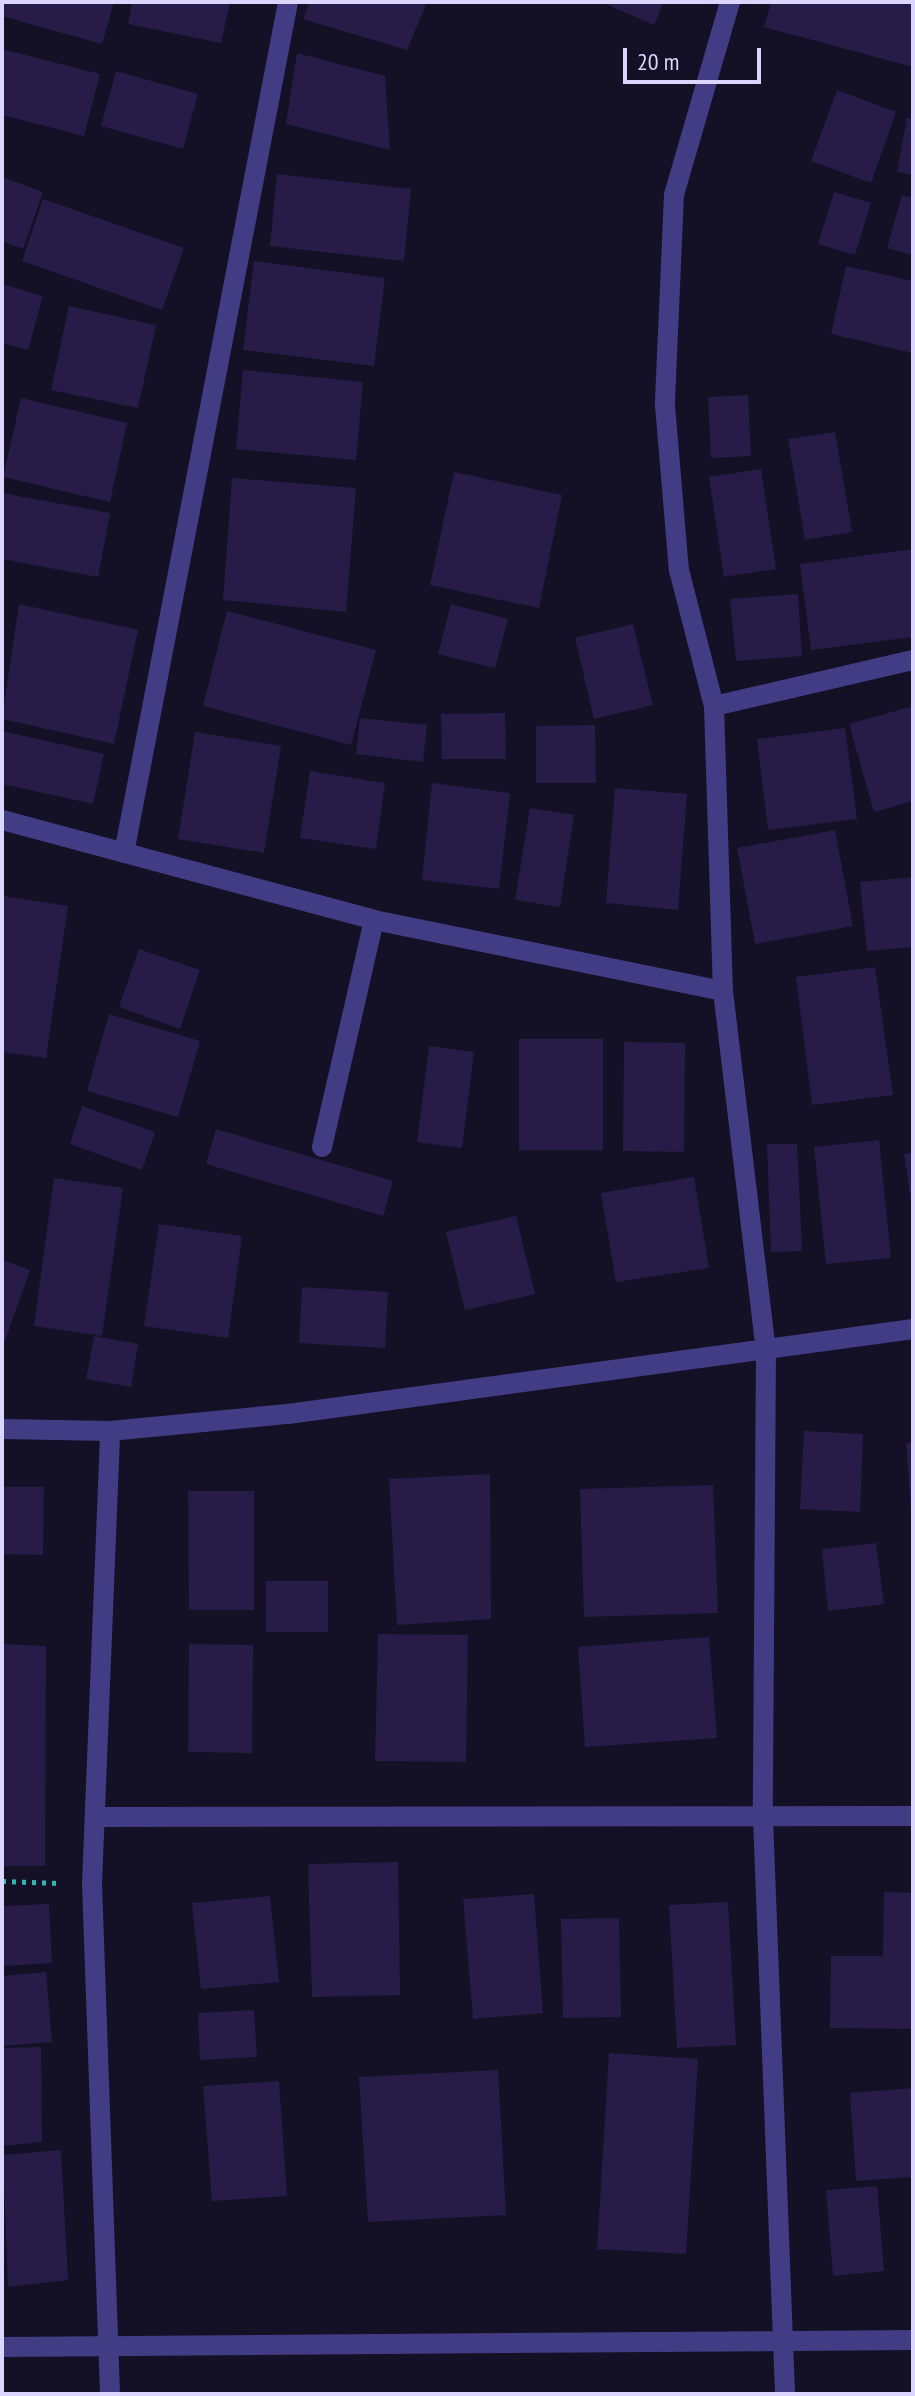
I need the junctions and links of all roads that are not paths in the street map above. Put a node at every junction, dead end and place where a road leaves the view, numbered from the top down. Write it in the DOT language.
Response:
graph roads {
  1 [pos="288,2"];
  2 [pos="730,2"];
  3 [pos="913,660"];
  4 [pos="714,706"];
  5 [pos="2,820"];
  6 [pos="124,853"];
  7 [pos="374,920"];
  8 [pos="723,991"];
  9 [pos="322,1147"];
  10 [pos="913,1329"];
  11 [pos="766,1350"];
  12 [pos="2,1429"];
  13 [pos="110,1431"];
  14 [pos="913,1816"];
  15 [pos="98,1817"];
  16 [pos="763,1818"];
  17 [pos="913,2340"];
  18 [pos="110,2342"];
  19 [pos="784,2342"];
  20 [pos="2,2347"];
  21 [pos="110,2394"];
  22 [pos="785,2394"];
  1 -- 6 [label="street"];
  2 -- 4 [label="street"];
  3 -- 4 [label="street"];
  4 -- 8 [label="street"];
  5 -- 6 [label="street"];
  6 -- 7 [label="street"];
  7 -- 8 [label="street"];
  7 -- 9 [label="street"];
  8 -- 11 [label="street"];
  10 -- 11 [label="street"];
  11 -- 13 [label="street"];
  11 -- 16 [label="street"];
  12 -- 13 [label="street"];
  13 -- 15 [label="street"];
  14 -- 16 [label="street"];
  15 -- 16 [label="street"];
  15 -- 18 [label="street"];
  16 -- 19 [label="street"];
  17 -- 19 [label="street"];
  18 -- 19 [label="street"];
  18 -- 20 [label="street"];
  18 -- 21 [label="street"];
  19 -- 22 [label="street"];
}
